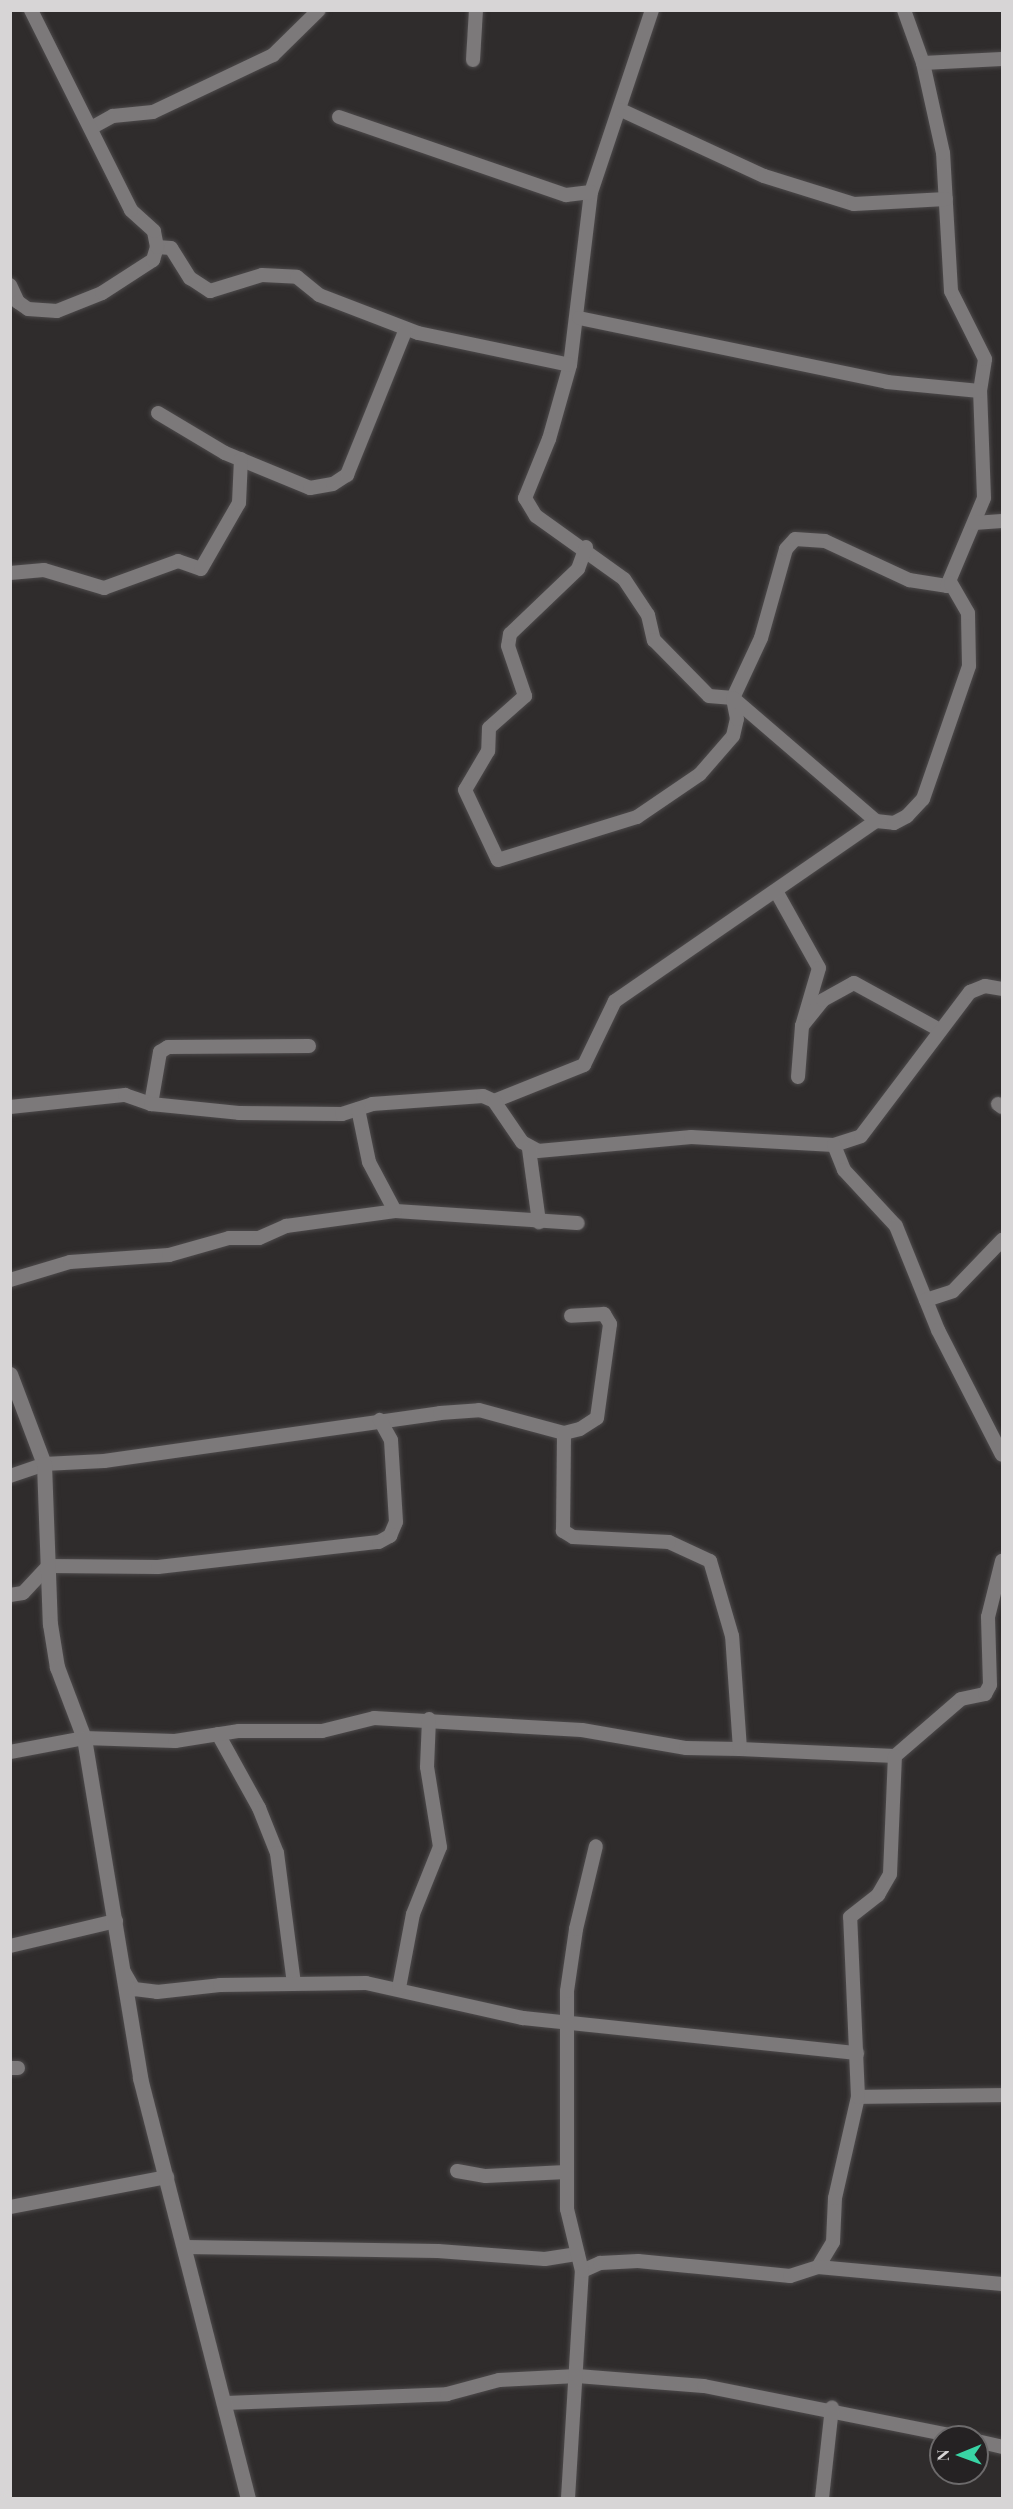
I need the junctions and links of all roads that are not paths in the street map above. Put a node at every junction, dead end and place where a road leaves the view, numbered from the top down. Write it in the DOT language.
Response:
graph roads {
  1 [pos="31,10"];
  2 [pos="319,10"];
  3 [pos="476,10"];
  4 [pos="652,10"];
  5 [pos="904,10"];
  6 [pos="1002,59"];
  7 [pos="473,60"];
  8 [pos="924,63"];
  9 [pos="621,110"];
  10 [pos="339,117"];
  11 [pos="91,128"];
  12 [pos="591,192"];
  13 [pos="946,199"];
  14 [pos="157,247"];
  15 [pos="10,285"];
  16 [pos="579,318"];
  17 [pos="406,329"];
  18 [pos="570,365"];
  19 [pos="980,391"];
  20 [pos="158,413"];
  21 [pos="241,459"];
  22 [pos="1002,521"];
  23 [pos="974,523"];
  24 [pos="586,547"];
  25 [pos="10,573"];
  26 [pos="951,583"];
  27 [pos="733,698"];
  28 [pos="876,821"];
  29 [pos="776,891"];
  30 [pos="1002,989"];
  31 [pos="801,1026"];
  32 [pos="938,1029"];
  33 [pos="309,1046"];
  34 [pos="798,1077"];
  35 [pos="494,1101"];
  36 [pos="151,1104"];
  37 [pos="10,1107"];
  38 [pos="358,1109"];
  39 [pos="834,1145"];
  40 [pos="530,1149"];
  41 [pos="394,1211"];
  42 [pos="539,1221"];
  43 [pos="578,1223"];
  44 [pos="1002,1239"];
  45 [pos="10,1280"];
  46 [pos="926,1300"];
  47 [pos="571,1316"];
  48 [pos="10,1374"];
  49 [pos="380,1419"];
  50 [pos="564,1432"];
  51 [pos="1002,1455"];
  52 [pos="44,1464"];
  53 [pos="10,1476"];
  54 [pos="1002,1561"];
  55 [pos="48,1566"];
  56 [pos="10,1595"];
  57 [pos="429,1719"];
  58 [pos="218,1734"];
  59 [pos="84,1738"];
  60 [pos="740,1749"];
  61 [pos="10,1752"];
  62 [pos="895,1756"];
  63 [pos="596,1846"];
  64 [pos="116,1921"];
  65 [pos="10,1946"];
  66 [pos="124,1972"];
  67 [pos="294,1984"];
  68 [pos="399,1988"];
  69 [pos="568,2023"];
  70 [pos="858,2053"];
  71 [pos="1002,2095"];
  72 [pos="858,2097"];
  73 [pos="458,2171"];
  74 [pos="566,2172"];
  75 [pos="167,2177"];
  76 [pos="10,2207"];
  77 [pos="186,2247"];
  78 [pos="578,2254"];
  79 [pos="818,2267"];
  80 [pos="582,2271"];
  81 [pos="1002,2284"];
  82 [pos="577,2376"];
  83 [pos="226,2403"];
  84 [pos="832,2408"];
  85 [pos="929,2430"];
  86 [pos="248,2499"];
  87 [pos="568,2499"];
  88 [pos="822,2499"];
  1 -- 11 [label="street"];
  2 -- 11 [label="street"];
  3 -- 7 [label="street"];
  4 -- 9 [label="street"];
  5 -- 8 [label="street"];
  6 -- 8 [label="street"];
  8 -- 13 [label="street"];
  9 -- 12 [label="street"];
  9 -- 13 [label="street"];
  10 -- 12 [label="street"];
  11 -- 14 [label="street"];
  12 -- 16 [label="street"];
  13 -- 19 [label="street"];
  14 -- 15 [label="street"];
  14 -- 17 [label="street"];
  16 -- 18 [label="street"];
  16 -- 19 [label="street"];
  17 -- 18 [label="street"];
  17 -- 21 [label="street"];
  18 -- 24 [label="street"];
  19 -- 23 [label="street"];
  20 -- 21 [label="street"];
  21 -- 25 [label="street"];
  22 -- 23 [label="street"];
  23 -- 26 [label="street"];
  24 -- 27 [label="street"];
  24 -- 27 [label="street"];
  26 -- 27 [label="street"];
  26 -- 28 [label="street"];
  27 -- 28 [label="street"];
  28 -- 29 [label="street"];
  29 -- 31 [label="street"];
  29 -- 35 [label="street"];
  30 -- 32 [label="street"];
  31 -- 32 [label="street"];
  31 -- 34 [label="street"];
  32 -- 39 [label="street"];
  33 -- 36 [label="street"];
  35 -- 38 [label="street"];
  35 -- 40 [label="street"];
  36 -- 37 [label="street"];
  36 -- 38 [label="street"];
  38 -- 41 [label="street"];
  39 -- 40 [label="street"];
  39 -- 46 [label="street"];
  40 -- 42 [label="street"];
  41 -- 42 [label="street"];
  41 -- 45 [label="street"];
  42 -- 43 [label="street"];
  44 -- 46 [label="street"];
  46 -- 51 [label="street"];
  47 -- 50 [label="street"];
  48 -- 52 [label="street"];
  49 -- 50 [label="street"];
  49 -- 52 [label="street"];
  49 -- 55 [label="street"];
  50 -- 60 [label="street"];
  52 -- 53 [label="street"];
  52 -- 55 [label="street"];
  54 -- 62 [label="street"];
  55 -- 56 [label="street"];
  55 -- 59 [label="street"];
  57 -- 58 [label="street"];
  57 -- 60 [label="street"];
  57 -- 68 [label="street"];
  58 -- 59 [label="street"];
  58 -- 67 [label="street"];
  59 -- 61 [label="street"];
  59 -- 64 [label="street"];
  60 -- 62 [label="street"];
  62 -- 70 [label="street"];
  63 -- 69 [label="street"];
  64 -- 65 [label="street"];
  64 -- 66 [label="street"];
  66 -- 67 [label="street"];
  66 -- 75 [label="street"];
  67 -- 68 [label="street"];
  68 -- 69 [label="street"];
  69 -- 70 [label="street"];
  69 -- 74 [label="street"];
  70 -- 72 [label="street"];
  71 -- 72 [label="street"];
  72 -- 79 [label="street"];
  73 -- 74 [label="street"];
  74 -- 78 [label="street"];
  75 -- 76 [label="street"];
  75 -- 77 [label="street"];
  77 -- 78 [label="street"];
  77 -- 83 [label="street"];
  78 -- 80 [label="street"];
  79 -- 80 [label="street"];
  79 -- 81 [label="street"];
  80 -- 82 [label="street"];
  82 -- 83 [label="street"];
  82 -- 84 [label="street"];
  82 -- 87 [label="street"];
  83 -- 86 [label="street"];
  84 -- 85 [label="street"];
  84 -- 88 [label="street"];
}
